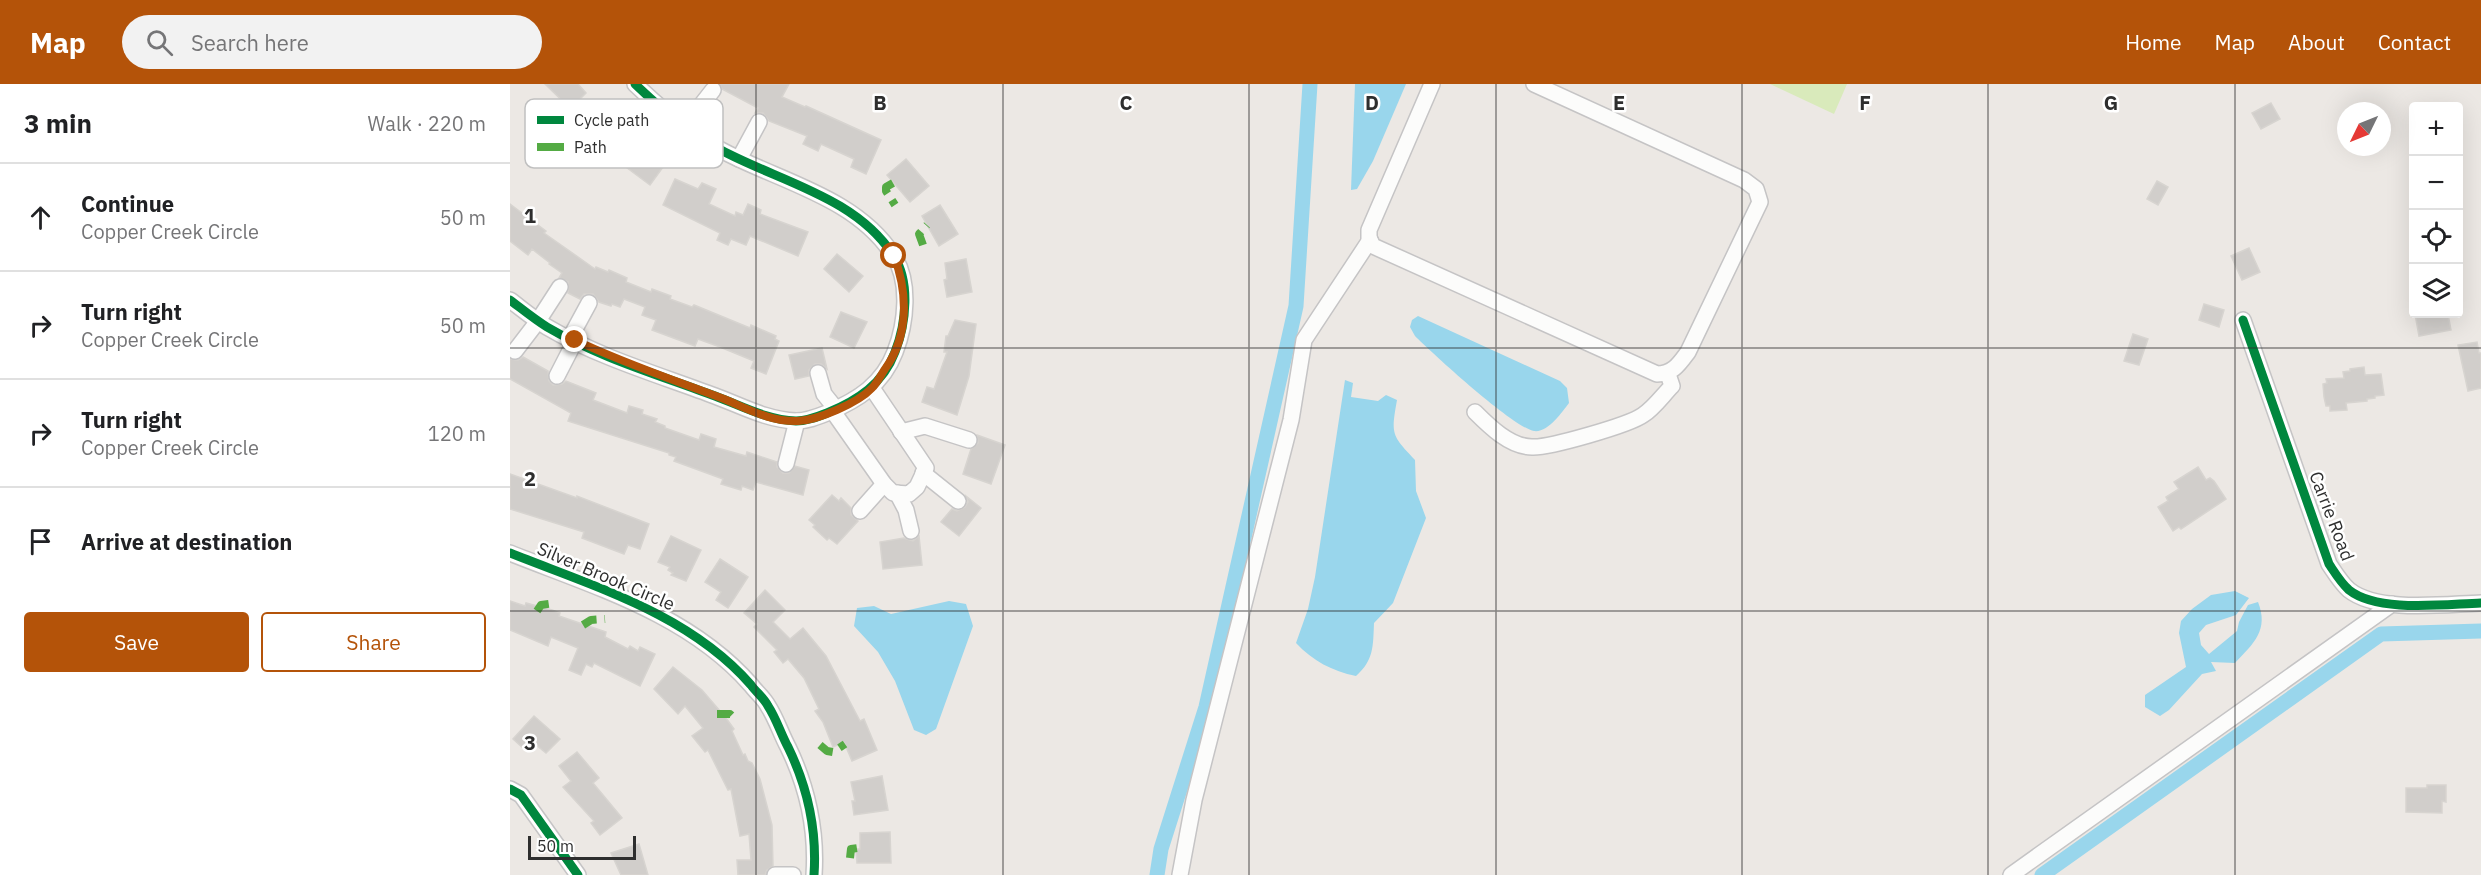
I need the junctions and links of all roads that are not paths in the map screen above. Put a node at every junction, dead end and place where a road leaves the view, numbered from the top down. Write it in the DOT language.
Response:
graph roads {
  1 [pos="1432,84"];
  2 [pos="1534,84"];
  3 [pos="642,86"];
  4 [pos="713,90"];
  5 [pos="655,99"];
  6 [pos="706,99"];
  7 [pos="759,122"];
  8 [pos="723,150"];
  9 [pos="739,159"];
  10 [pos="1370,240"];
  11 [pos="560,287"];
  12 [pos="510,300"];
  13 [pos="589,303"];
  14 [pos="2243,320"];
  15 [pos="538,321"];
  16 [pos="572,339"];
  17 [pos="515,351"];
  18 [pos="818,373"];
  19 [pos="1668,374"];
  20 [pos="557,376"];
  21 [pos="872,388"];
  22 [pos="834,410"];
  23 [pos="1475,412"];
  24 [pos="797,421"];
  25 [pos="901,432"];
  26 [pos="969,440"];
  27 [pos="786,464"];
  28 [pos="923,473"];
  29 [pos="891,489"];
  30 [pos="958,501"];
  31 [pos="860,511"];
  32 [pos="911,531"];
  33 [pos="510,553"];
  34 [pos="2481,603"];
  35 [pos="2392,604"];
  36 [pos="510,789"];
  37 [pos="775,874"];
  38 [pos="578,875"];
  39 [pos="793,875"];
  40 [pos="814,875"];
  41 [pos="1180,875"];
  42 [pos="2011,875"];
  1 -- 10 [label="street"];
  2 -- 19 [label="street"];
  3 -- 5 [label="street"];
  4 -- 6 [label="street"];
  7 -- 9 [label="street"];
  8 -- 9 [label="street"];
  9 -- 21 [label="street"];
  10 -- 19 [label="street"];
  10 -- 41 [label="street"];
  11 -- 15 [label="street"];
  12 -- 15 [label="street"];
  13 -- 16 [label="street"];
  14 -- 35 [label="street, Carrie Road"];
  15 -- 16 [label="street"];
  15 -- 17 [label="street"];
  16 -- 20 [label="street"];
  16 -- 24 [label="street"];
  18 -- 22 [label="street"];
  19 -- 23 [label="street"];
  21 -- 22 [label="street"];
  21 -- 25 [label="street"];
  22 -- 24 [label="street"];
  22 -- 29 [label="street"];
  24 -- 27 [label="street"];
  25 -- 26 [label="street"];
  25 -- 28 [label="street"];
  28 -- 29 [label="street"];
  28 -- 30 [label="street"];
  29 -- 31 [label="street"];
  29 -- 32 [label="street"];
  33 -- 40 [label="street, Silver Brook Circle"];
  34 -- 35 [label="street, Carrie Road"];
  35 -- 42 [label="street"];
  36 -- 38 [label="street"];
  37 -- 39 [label="street"];
}
